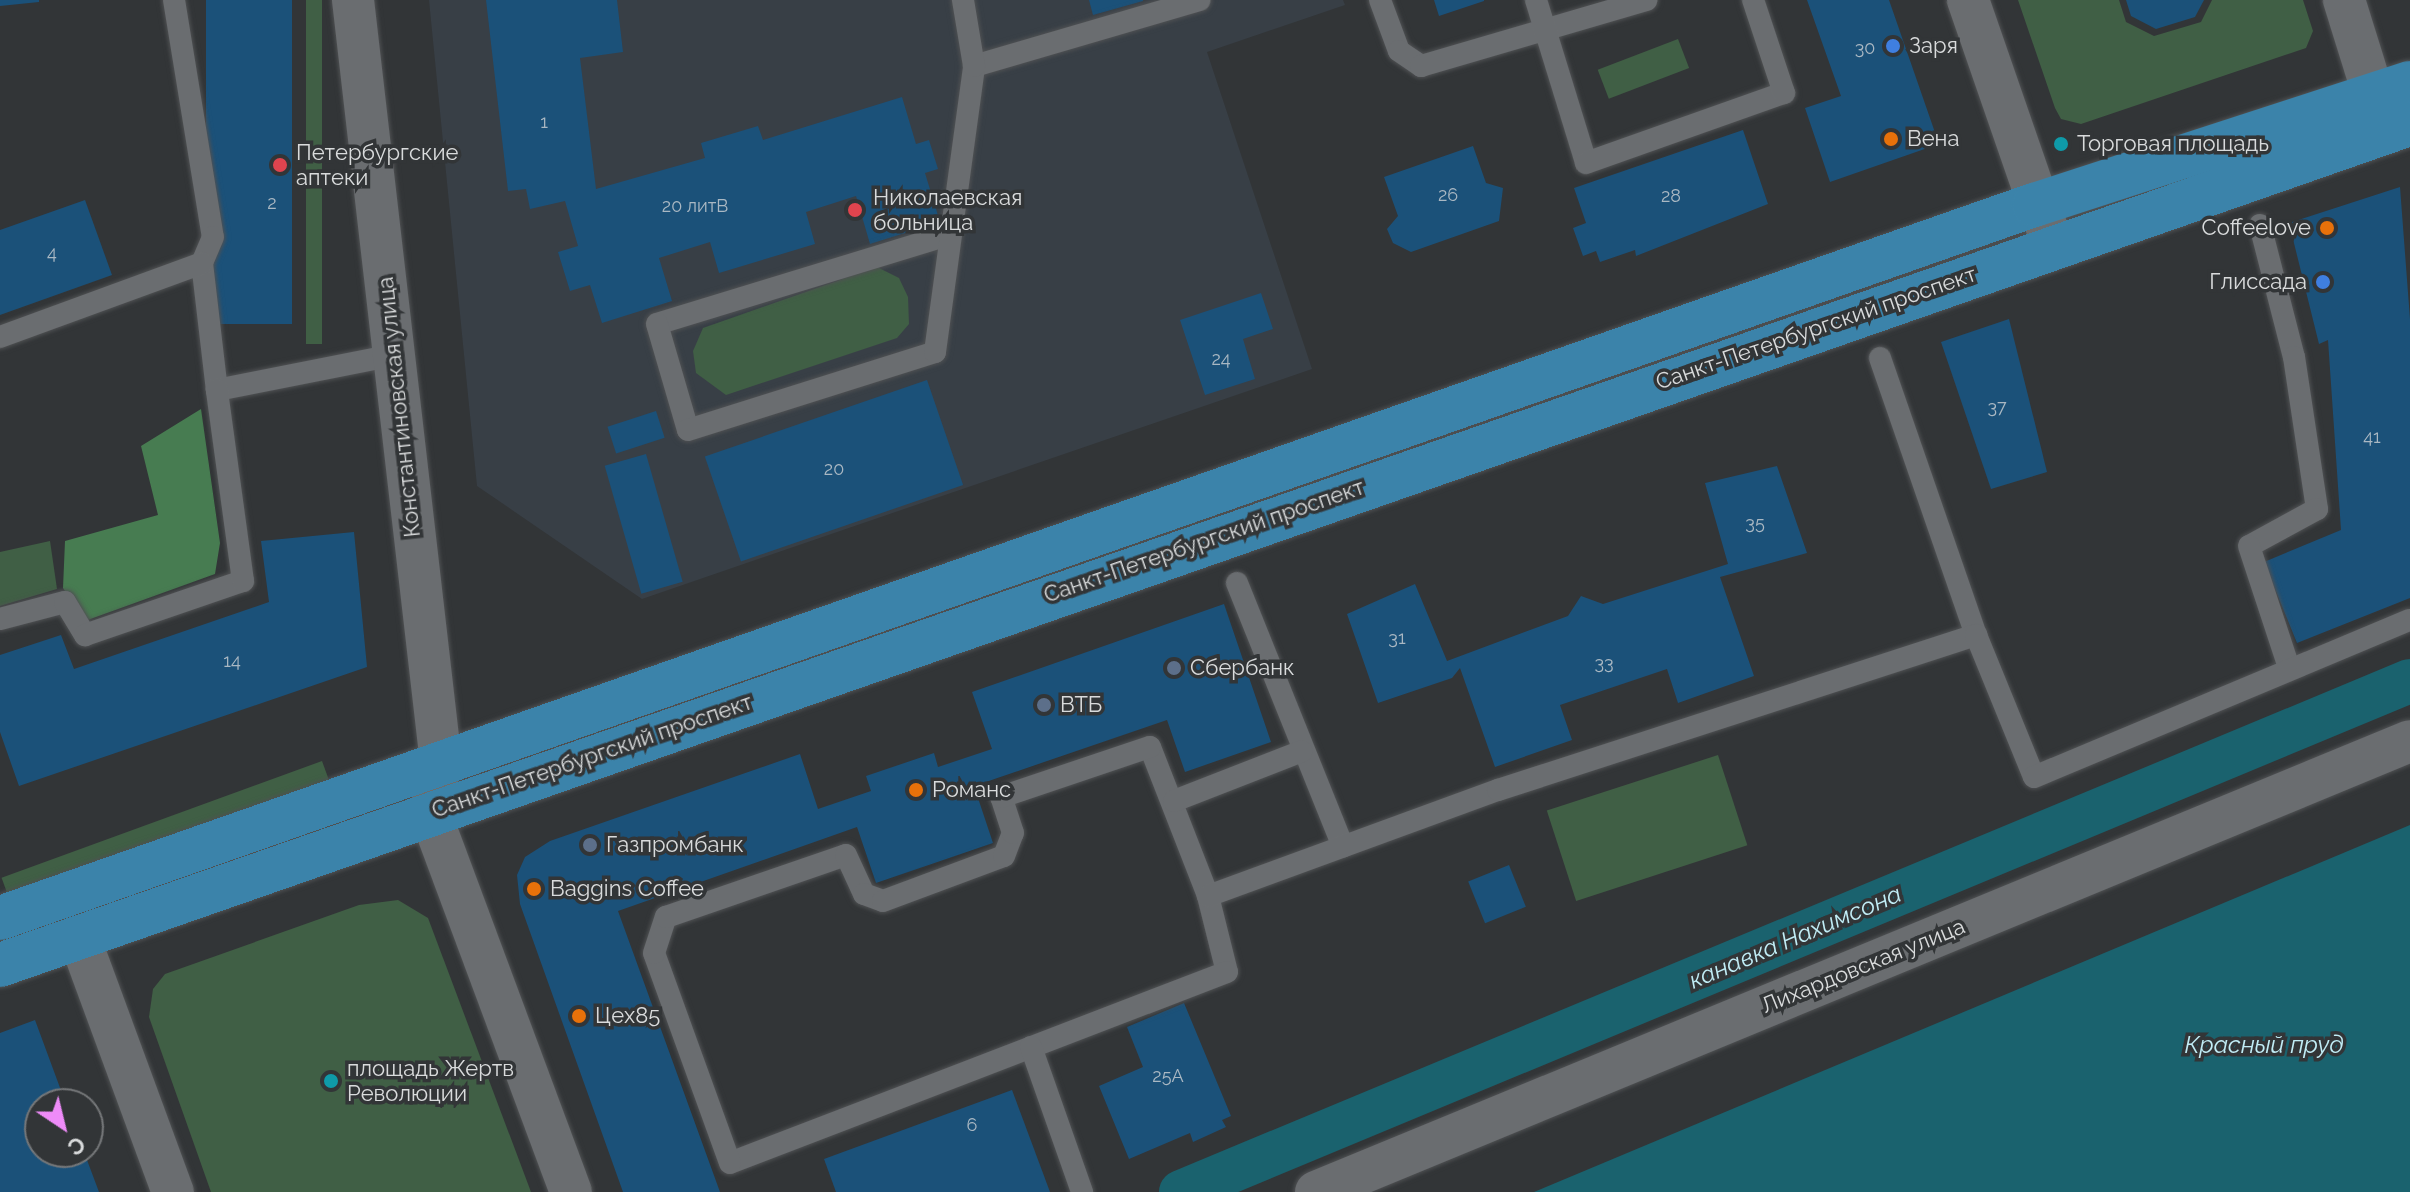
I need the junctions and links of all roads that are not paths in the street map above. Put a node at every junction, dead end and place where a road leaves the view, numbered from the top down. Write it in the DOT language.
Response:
graph roads {
  1 [pos="174,0"];
  2 [pos="353,0"];
  3 [pos="963,0"];
  4 [pos="1200,0"];
  5 [pos="1380,0"];
  6 [pos="1536,0"];
  7 [pos="1647,0"];
  8 [pos="1753,0"];
  9 [pos="1968,0"];
  10 [pos="2344,0"];
  11 [pos="1547,31"];
  12 [pos="974,66"];
  13 [pos="2400,114"];
  14 [pos="2034,205"];
  15 [pos="2260,225"];
  16 [pos="948,235"];
  17 [pos="2053,245"];
  18 [pos="202,263"];
  19 [pos="0,337"];
  20 [pos="393,355"];
  21 [pos="1880,358"];
  22 [pos="217,390"];
  23 [pos="1237,583"];
  24 [pos="0,619"];
  25 [pos="2410,620"];
  26 [pos="1976,635"];
  27 [pos="2289,668"];
  28 [pos="2410,741"];
  29 [pos="1302,751"];
  30 [pos="441,763"];
  31 [pos="1174,801"];
  32 [pos="430,813"];
  33 [pos="1343,847"];
  34 [pos="65,895"];
  35 [pos="1208,896"];
  36 [pos="0,918"];
  37 [pos="79,937"];
  38 [pos="0,965"];
  39 [pos="1031,1047"];
  40 [pos="173,1192"];
  41 [pos="571,1192"];
  42 [pos="1082,1192"];
  43 [pos="1316,1192"];
  1 -- 18 [label="lane"];
  2 -- 20 [label="street, Константиновская улица"];
  3 -- 12 [label="lane"];
  4 -- 12 [label="lane"];
  5 -- 11 [label="lane"];
  6 -- 11 [label="lane"];
  7 -- 11 [label="lane"];
  8 -- 11 [label="lane"];
  9 -- 14 [label="street"];
  10 -- 13 [label="street"];
  12 -- 16 [label="lane"];
  13 -- 14 [label="main road, Санкт-Петербургский проспект"];
  13 -- 17 [label="main road, Санкт-Петербургский проспект"];
  14 -- 17 [label="street"];
  14 -- 30 [label="main road, Санкт-Петербургский проспект"];
  15 -- 27 [label="lane"];
  16 -- 16 [label="lane"];
  17 -- 32 [label="main road, Санкт-Петербургский проспект"];
  18 -- 19 [label="lane"];
  18 -- 22 [label="lane"];
  20 -- 22 [label="lane"];
  20 -- 30 [label="street, Константиновская улица"];
  21 -- 26 [label="lane"];
  22 -- 24 [label="lane"];
  23 -- 29 [label="lane"];
  25 -- 27 [label="lane"];
  26 -- 27 [label="lane"];
  26 -- 33 [label="lane"];
  28 -- 43 [label="street, Лихардовская улица"];
  29 -- 31 [label="lane"];
  29 -- 33 [label="lane"];
  30 -- 32 [label="street, Константиновская улица"];
  30 -- 34 [label="main road, Санкт-Петербургский проспект"];
  31 -- 35 [label="lane"];
  31 -- 39 [label="lane"];
  32 -- 37 [label="main road, Санкт-Петербургский проспект"];
  32 -- 41 [label="street"];
  33 -- 35 [label="lane"];
  34 -- 36 [label="main road, Санкт-Петербургский проспект"];
  34 -- 37 [label="lane"];
  35 -- 39 [label="lane"];
  37 -- 38 [label="main road, Санкт-Петербургский проспект"];
  37 -- 40 [label="street"];
  39 -- 42 [label="lane"];
}
